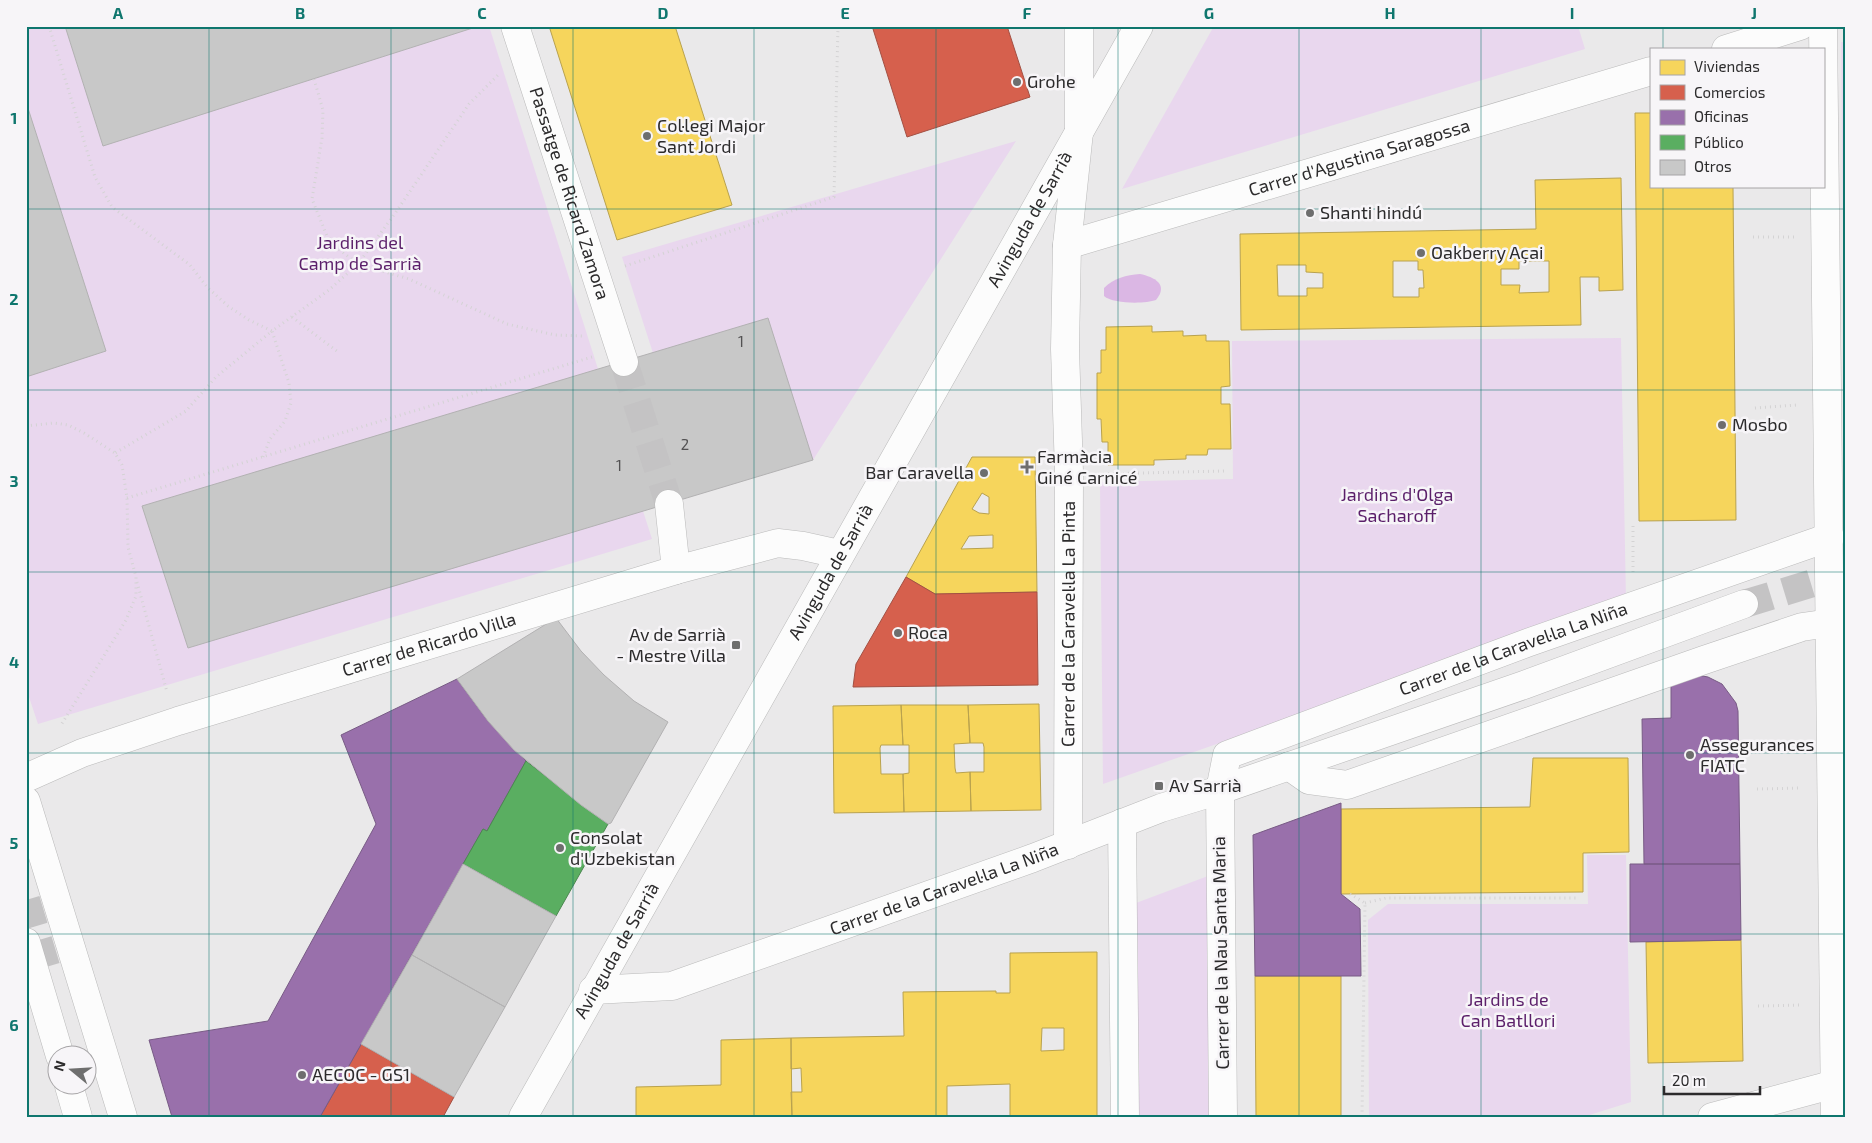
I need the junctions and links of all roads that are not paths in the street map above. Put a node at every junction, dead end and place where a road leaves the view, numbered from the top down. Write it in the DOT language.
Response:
graph roads {
  1 [pos="515,26"];
  2 [pos="1079,26"];
  3 [pos="1139,26"];
  4 [pos="1800,26"];
  5 [pos="1823,26"];
  6 [pos="1729,48"];
  7 [pos="1823,48"];
  8 [pos="1650,71"];
  9 [pos="1824,99"];
  10 [pos="1079,132"];
  11 [pos="1067,245"];
  12 [pos="612,358"];
  13 [pos="669,504"];
  14 [pos="1830,537"];
  15 [pos="839,554"];
  16 [pos="676,570"];
  17 [pos="1744,604"];
  18 [pos="1830,623"];
  19 [pos="1227,755"];
  20 [pos="1289,766"];
  21 [pos="26,778"];
  22 [pos="1220,790"];
  23 [pos="26,801"];
  24 [pos="1122,823"];
  25 [pos="1068,845"];
  26 [pos="26,942"];
  27 [pos="593,990"];
  28 [pos="57,1046"];
  29 [pos="1835,1084"];
  30 [pos="72,1096"];
  31 [pos="78,1117"];
  32 [pos="123,1117"];
  33 [pos="523,1117"];
  34 [pos="1125,1117"];
  35 [pos="1224,1117"];
  36 [pos="1712,1117"];
  37 [pos="1835,1117"];
  1 -- 12 [label="street, Passatge de Ricard Zamora"];
  2 -- 10 [label="street, Carrer de la Caravel·la La Pinta"];
  3 -- 10 [label="street, Avinguda de Sarrià"];
  4 -- 6 [label="street"];
  5 -- 7 [label="street"];
  8 -- 11 [label="street, Carrer d'Agustina Saragossa"];
  9 -- 14 [label="street"];
  10 -- 11 [label="street, Carrer de la Caravel·la La Pinta"];
  10 -- 15 [label="street, Avinguda de Sarrià"];
  11 -- 25 [label="street, Carrer de la Caravel·la La Pinta"];
  13 -- 16 [label="street"];
  14 -- 18 [label="street"];
  14 -- 19 [label="street, Carrer de la Caravel·la La Niña"];
  15 -- 16 [label="street, Carrer de Ricardo Villa"];
  15 -- 27 [label="street, Avinguda de Sarrià"];
  16 -- 21 [label="street, Carrer de Ricardo Villa"];
  17 -- 20 [label="street, Carrer de la Caravel·la La Niña"];
  18 -- 20 [label="street"];
  18 -- 29 [label="street"];
  19 -- 22 [label="street, Carrer de la Nau Santa Maria"];
  20 -- 22 [label="street, Carrer de la Caravel·la La Niña"];
  22 -- 24 [label="street, Carrer de la Caravel·la La Niña"];
  22 -- 35 [label="street, Carrer de la Nau Santa Maria"];
  23 -- 32 [label="street"];
  24 -- 25 [label="street, Carrer de la Caravel·la La Niña"];
  24 -- 34 [label="street"];
  25 -- 27 [label="street, Carrer de la Caravel·la La Niña"];
  26 -- 28 [label="street"];
  27 -- 33 [label="street, Avinguda de Sarrià"];
  29 -- 36 [label="street"];
  29 -- 37 [label="street"];
  30 -- 31 [label="street"];
}
